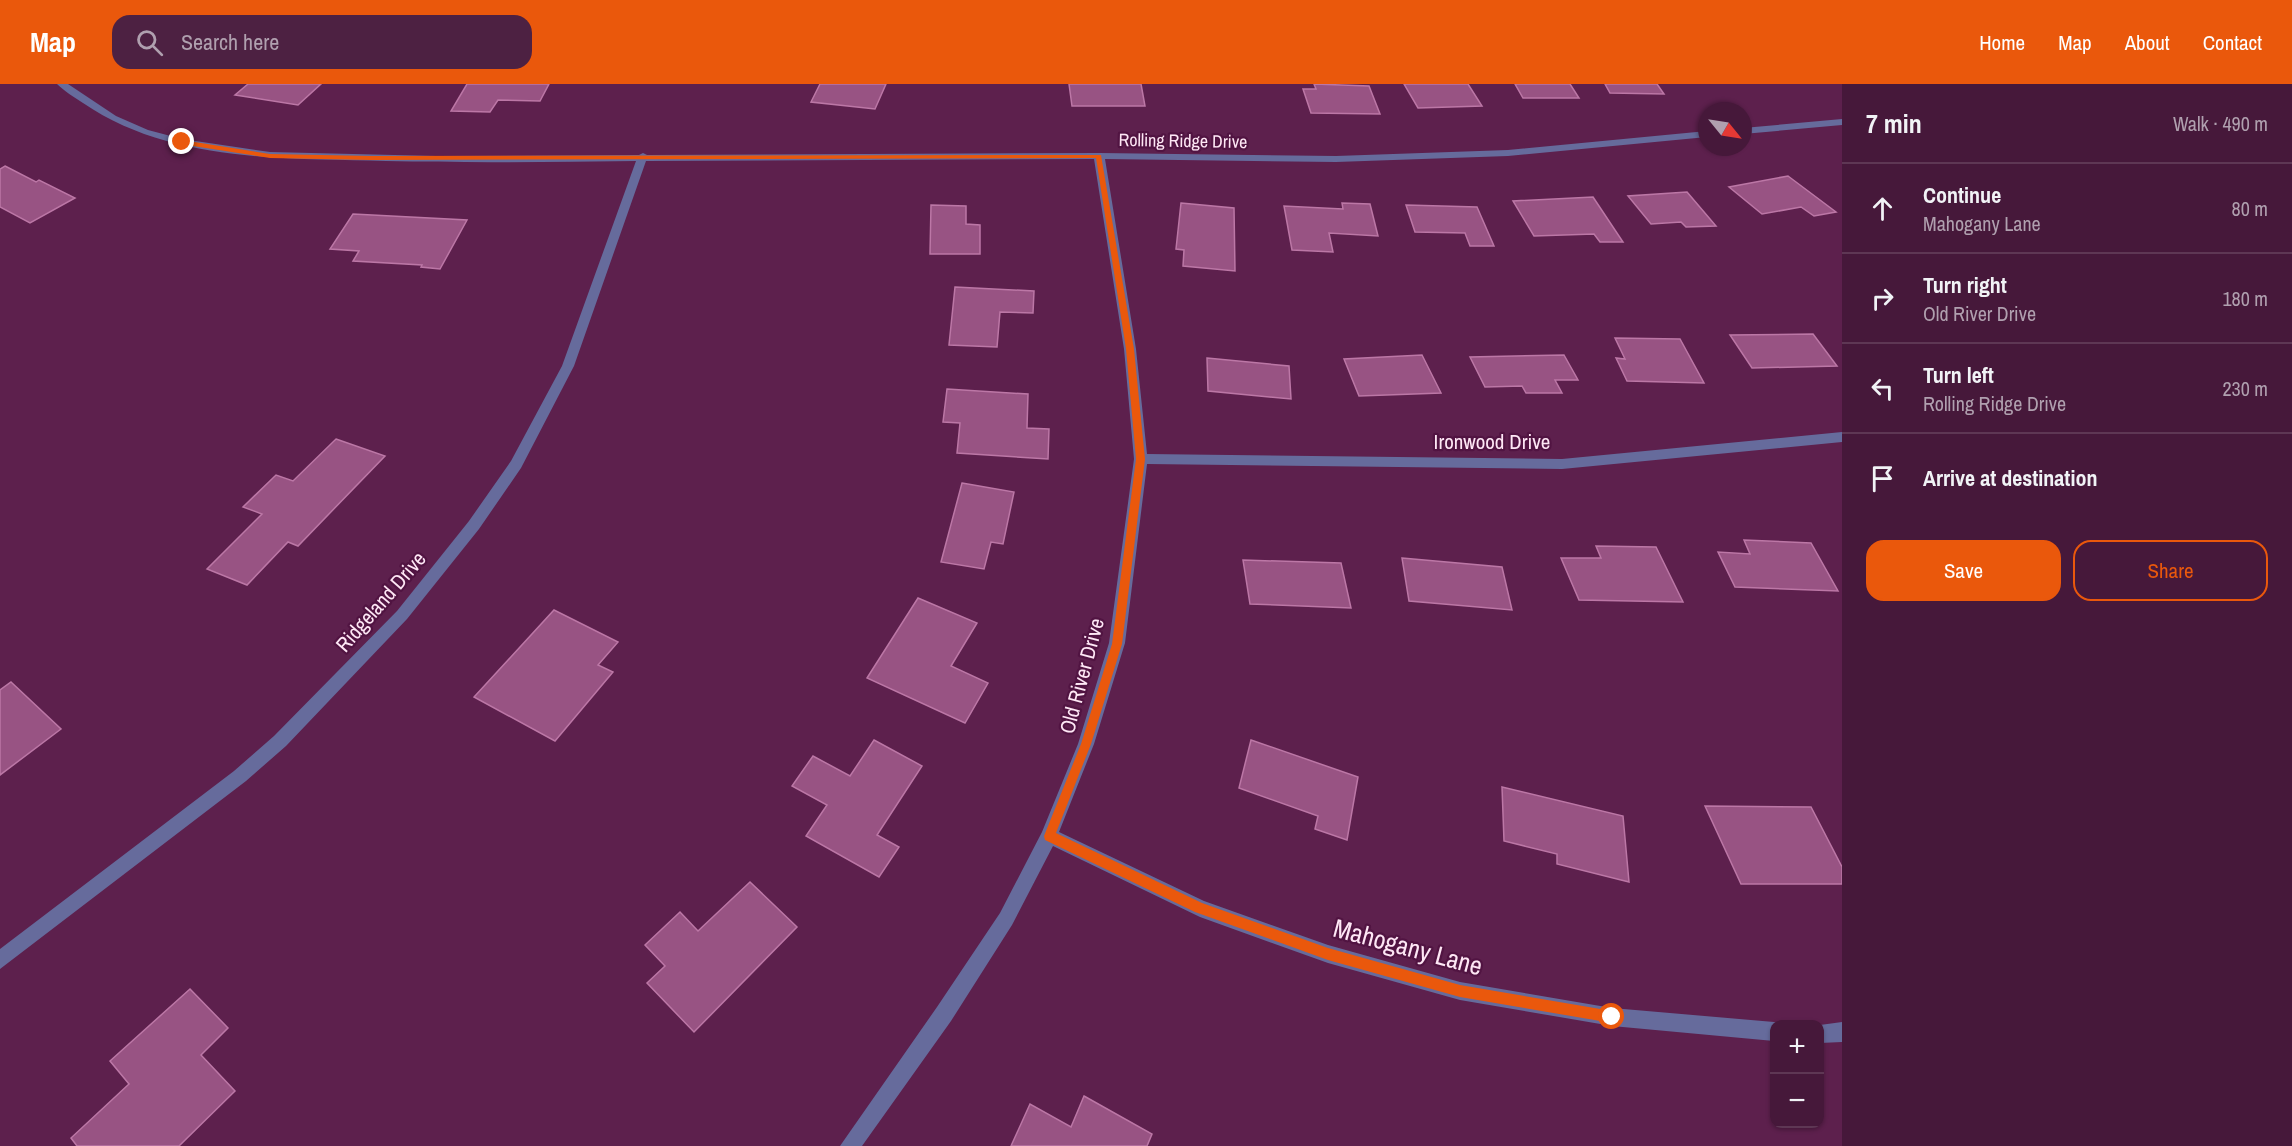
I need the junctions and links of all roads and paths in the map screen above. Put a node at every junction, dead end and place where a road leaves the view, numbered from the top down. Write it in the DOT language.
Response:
graph roads {
  1 [pos="62,84"];
  2 [pos="1842,122"];
  3 [pos="1752,129"];
  4 [pos="1698,135"];
  5 [pos="643,156"];
  6 [pos="1099,156"];
  7 [pos="1842,438"];
  8 [pos="1141,459"];
  9 [pos="1049,836"];
  10 [pos="0,960"];
  11 [pos="1770,1032"];
  12 [pos="1842,1032"];
  13 [pos="1824,1034"];
  14 [pos="850,1146"];
  1 -- 5 [label="street, Rolling Ridge Drive"];
  2 -- 3 [label="street"];
  4 -- 6 [label="street, Rolling Ridge Drive"];
  5 -- 6 [label="street, Rolling Ridge Drive"];
  5 -- 10 [label="street, Ridgeland Drive"];
  6 -- 8 [label="street, Old River Drive"];
  7 -- 8 [label="street, Ironwood Drive"];
  8 -- 9 [label="street, Old River Drive"];
  9 -- 11 [label="street, Mahogany Lane"];
  9 -- 14 [label="street, Old River Drive"];
  12 -- 13 [label="street"];
}
